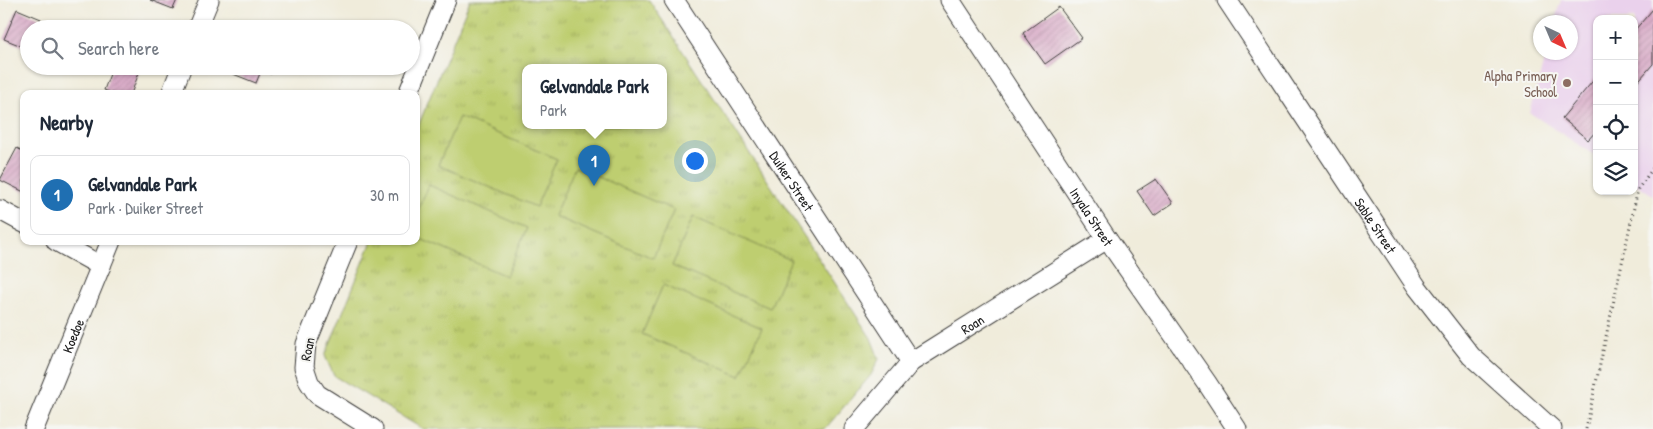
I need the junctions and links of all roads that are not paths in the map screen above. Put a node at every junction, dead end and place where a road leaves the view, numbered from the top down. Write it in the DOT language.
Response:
graph roads {
  1 [pos="209,0"];
  2 [pos="446,0"];
  3 [pos="674,0"];
  4 [pos="950,0"];
  5 [pos="1227,0"];
  6 [pos="201,20"];
  7 [pos="420,64"];
  8 [pos="179,75"];
  9 [pos="416,75"];
  10 [pos="173,90"];
  11 [pos="410,90"];
  12 [pos="0,210"];
  13 [pos="20,221"];
  14 [pos="1107,239"];
  15 [pos="63,245"];
  16 [pos="109,245"];
  17 [pos="346,245"];
  18 [pos="101,266"];
  19 [pos="911,362"];
  20 [pos="34,429"];
  21 [pos="374,429"];
  22 [pos="854,429"];
  23 [pos="1237,429"];
  24 [pos="1552,429"];
  1 -- 6 [label="street"];
  2 -- 7 [label="street"];
  3 -- 19 [label="street, Duiker Street"];
  4 -- 14 [label="street, Inyala Street"];
  5 -- 24 [label="street, Sable Street"];
  8 -- 10 [label="street"];
  9 -- 11 [label="street"];
  12 -- 13 [label="street"];
  14 -- 19 [label="street, Roan"];
  14 -- 23 [label="street, Inyala Street"];
  15 -- 18 [label="street"];
  16 -- 18 [label="street, Koedoe"];
  17 -- 21 [label="street, Roan"];
  18 -- 20 [label="street, Koedoe"];
  19 -- 22 [label="street, Roan"];
}
